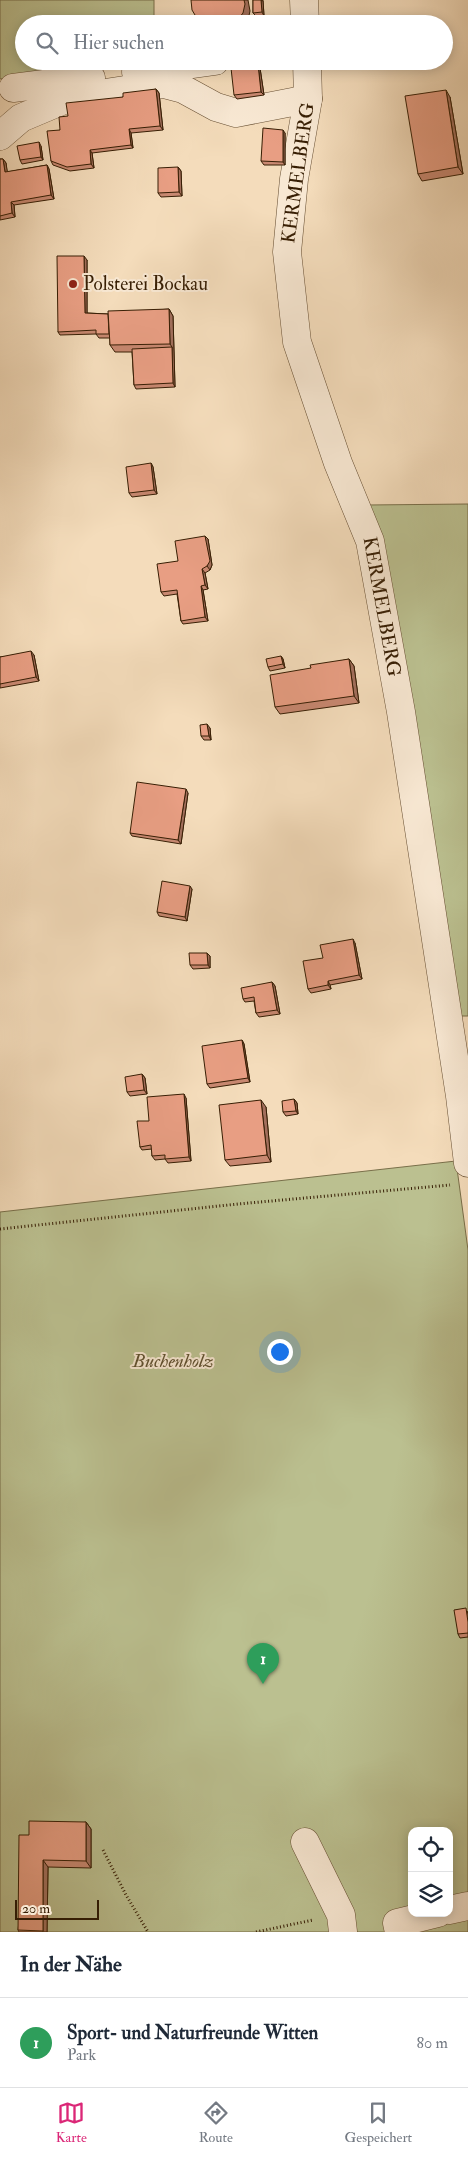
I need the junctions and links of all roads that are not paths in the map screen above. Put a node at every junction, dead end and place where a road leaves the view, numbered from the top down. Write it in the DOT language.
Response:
graph roads {
  1 [pos="304,0"];
  2 [pos="305,15"];
  3 [pos="148,70"];
  4 [pos="307,70"];
  5 [pos="13,88"];
  6 [pos="308,99"];
  7 [pos="0,136"];
  8 [pos="463,1174"];
  9 [pos="305,1842"];
  10 [pos="468,1906"];
  11 [pos="453,1909"];
  12 [pos="422,1917"];
  13 [pos="343,1932"];
  14 [pos="399,1932"];
  1 -- 2 [label="street"];
  3 -- 5 [label="street"];
  4 -- 6 [label="street, KERMELBERG"];
  6 -- 7 [label="street"];
  6 -- 8 [label="street, KERMELBERG"];
  9 -- 13 [label="street"];
  10 -- 11 [label="street"];
  12 -- 14 [label="street"];
}
